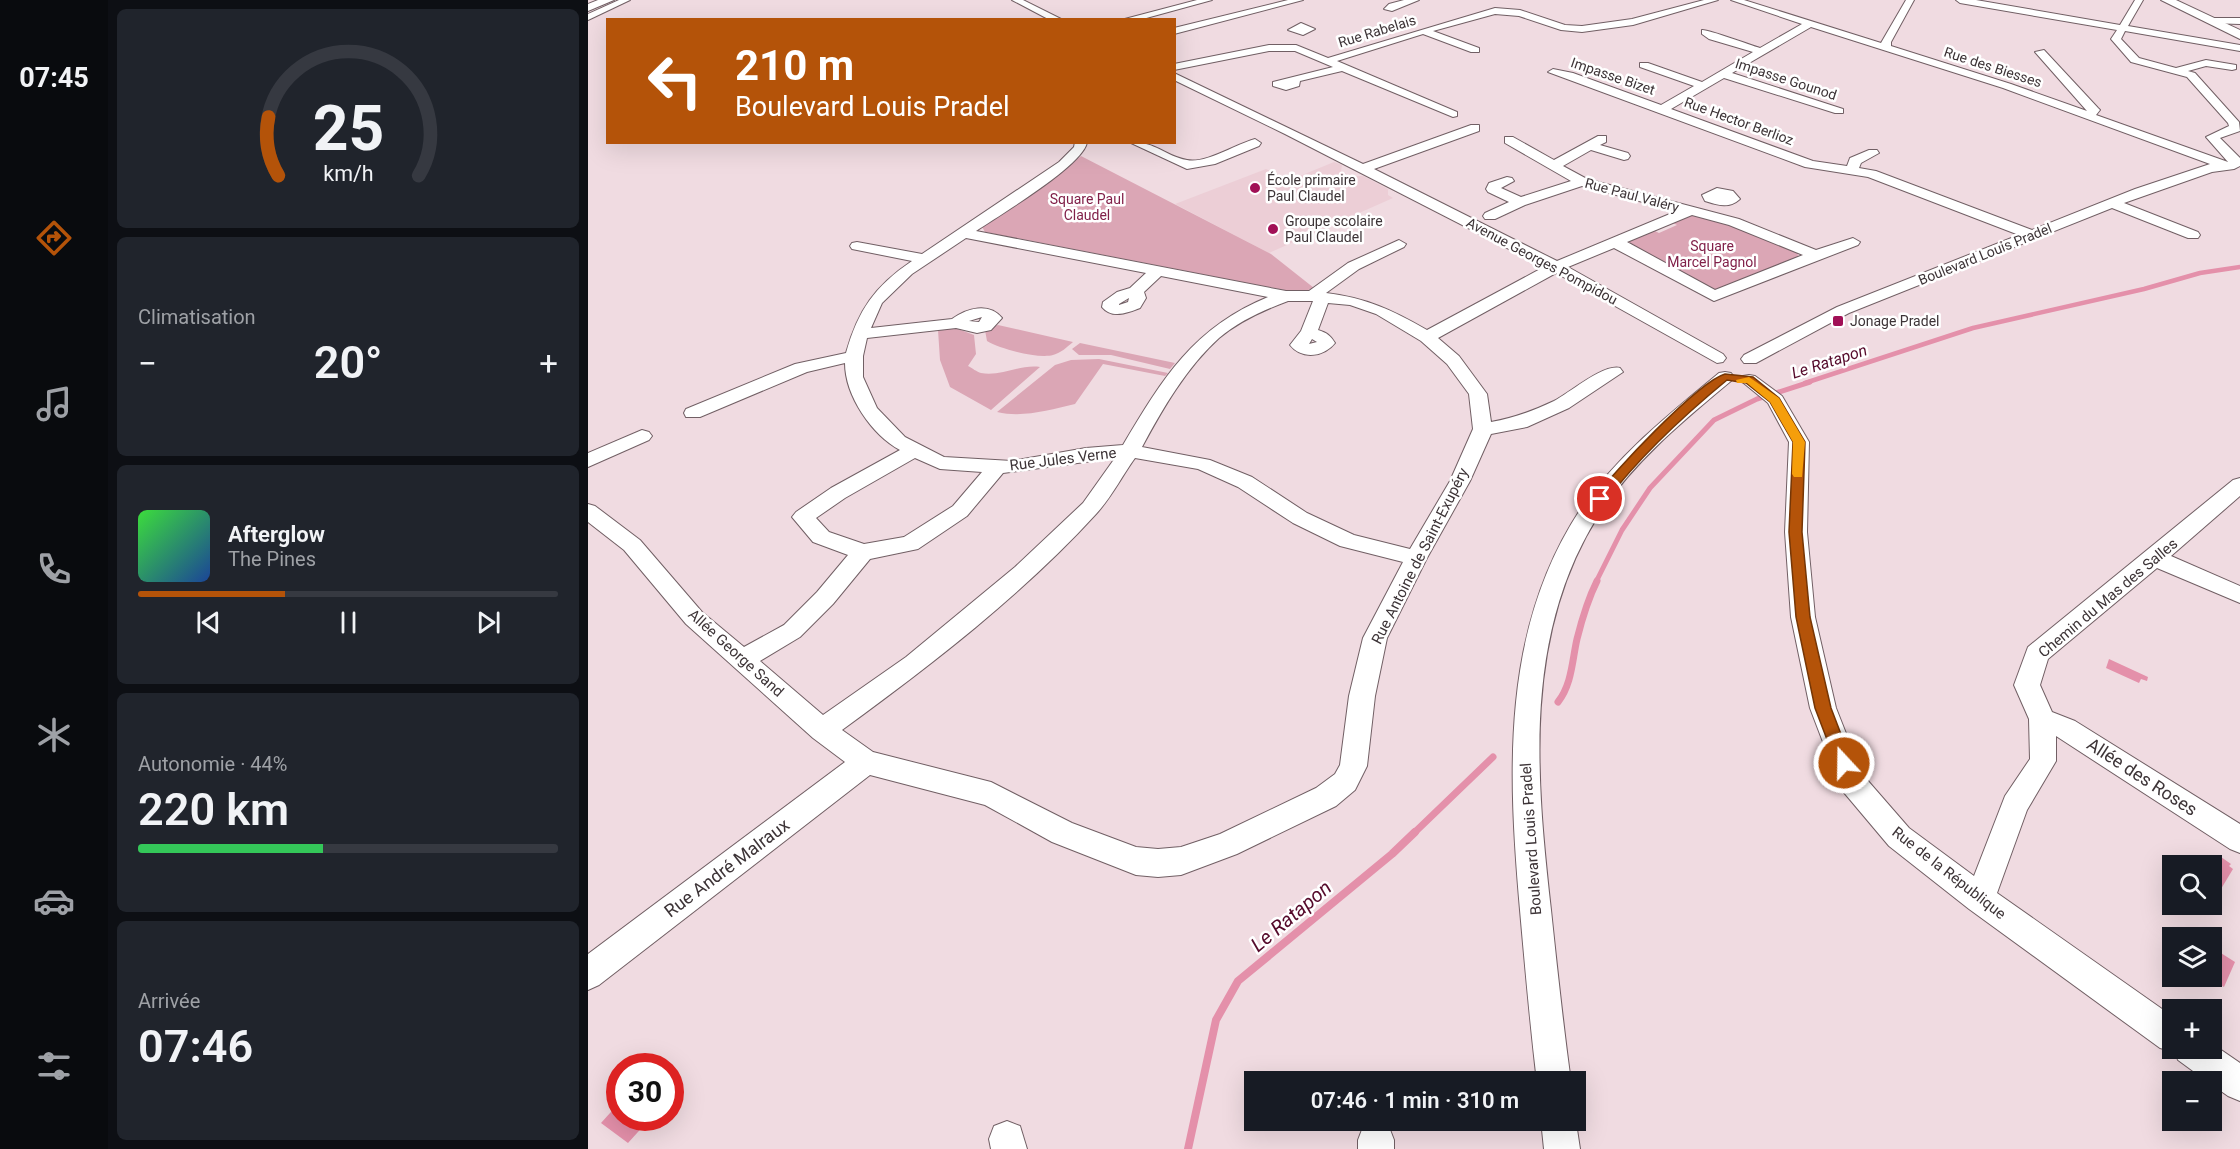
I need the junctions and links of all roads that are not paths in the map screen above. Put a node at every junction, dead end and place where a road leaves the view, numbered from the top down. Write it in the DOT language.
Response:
graph roads {
  1 [pos="608,0"];
  2 [pos="626,0"];
  3 [pos="1016,0"];
  4 [pos="1208,0"];
  5 [pos="1299,0"];
  6 [pos="1415,0"];
  7 [pos="1714,0"];
  8 [pos="1734,0"];
  9 [pos="1910,0"];
  10 [pos="1960,0"];
  11 [pos="2139,0"];
  12 [pos="2167,0"];
  13 [pos="2002,3"];
  14 [pos="588,8"];
  15 [pos="1389,9"];
  16 [pos="588,16"];
  17 [pos="1055,18"];
  18 [pos="1133,18"];
  19 [pos="2212,21"];
  20 [pos="2240,21"];
  21 [pos="1809,24"];
  22 [pos="2121,27"];
  23 [pos="1582,29"];
  24 [pos="1176,31"];
  25 [pos="1423,31"];
  26 [pos="1705,32"];
  27 [pos="2240,34"];
  28 [pos="1555,37"];
  29 [pos="1310,38"];
  30 [pos="1296,48"];
  31 [pos="1886,48"];
  32 [pos="2240,48"];
  33 [pos="1475,50"];
  34 [pos="1762,52"];
  35 [pos="2040,52"];
  36 [pos="1327,60"];
  37 [pos="1644,65"];
  38 [pos="2232,67"];
  39 [pos="1176,68"];
  40 [pos="1342,68"];
  41 [pos="2175,71"];
  42 [pos="1553,72"];
  43 [pos="1724,74"];
  44 [pos="1176,77"];
  45 [pos="1295,81"];
  46 [pos="1704,86"];
  47 [pos="1662,109"];
  48 [pos="1839,111"];
  49 [pos="1453,114"];
  50 [pos="2089,116"];
  51 [pos="1475,128"];
  52 [pos="1602,139"];
  53 [pos="1509,140"];
  54 [pos="1255,143"];
  55 [pos="1080,144"];
  56 [pos="1140,144"];
  57 [pos="1590,146"];
  58 [pos="1873,153"];
  59 [pos="1624,156"];
  60 [pos="1553,166"];
  61 [pos="1364,168"];
  62 [pos="2234,168"];
  63 [pos="1852,171"];
  64 [pos="1507,181"];
  65 [pos="1582,182"];
  66 [pos="1712,200"];
  67 [pos="1520,202"];
  68 [pos="2112,203"];
  69 [pos="1691,210"];
  70 [pos="1490,216"];
  71 [pos="964,232"];
  72 [pos="2032,235"];
  73 [pos="2193,235"];
  74 [pos="1616,242"];
  75 [pos="1853,242"];
  76 [pos="1399,244"];
  77 [pos="857,246"];
  78 [pos="1816,255"];
  79 [pos="926,259"];
  80 [pos="1556,267"];
  81 [pos="1158,271"];
  82 [pos="1136,291"];
  83 [pos="1286,296"];
  84 [pos="1317,297"];
  85 [pos="956,323"];
  86 [pos="1309,332"];
  87 [pos="860,334"];
  88 [pos="1427,337"];
  89 [pos="854,356"];
  90 [pos="1750,359"];
  91 [pos="1614,372"];
  92 [pos="1745,380"];
  93 [pos="693,413"];
  94 [pos="1483,429"];
  95 [pos="642,436"];
  96 [pos="915,450"];
  97 [pos="1130,451"];
  98 [pos="588,461"];
  99 [pos="998,466"];
  100 [pos="2240,485"];
  101 [pos="588,511"];
  102 [pos="862,552"];
  103 [pos="1416,558"];
  104 [pos="2155,558"];
  105 [pos="2240,595"];
  106 [pos="742,660"];
  107 [pos="2042,719"];
  108 [pos="822,730"];
  109 [pos="866,762"];
  110 [pos="2240,840"];
  111 [pos="1980,899"];
  112 [pos="588,974"];
  113 [pos="2162,1029"];
  114 [pos="2205,1059"];
  115 [pos="1553,1071"];
  116 [pos="2240,1084"];
  117 [pos="1560,1131"];
  118 [pos="1562,1149"];
  1 -- 14 [label="main road"];
  2 -- 16 [label="street"];
  3 -- 17 [label="street"];
  4 -- 18 [label="street"];
  5 -- 24 [label="street"];
  6 -- 15 [label="street"];
  7 -- 23 [label="street, Rue Rabelais"];
  8 -- 21 [label="street, Rue des Biesses"];
  9 -- 31 [label="street"];
  10 -- 13 [label="street"];
  11 -- 22 [label="street"];
  12 -- 19 [label="main road"];
  13 -- 22 [label="street"];
  19 -- 20 [label="street"];
  19 -- 27 [label="main road"];
  21 -- 31 [label="street, Rue des Biesses"];
  21 -- 34 [label="street, Rue Hector Berlioz"];
  22 -- 32 [label="street"];
  22 -- 41 [label="street"];
  23 -- 25 [label="street, Rue Rabelais"];
  23 -- 28 [label="street"];
  25 -- 33 [label="street"];
  25 -- 36 [label="street, Rue Rabelais"];
  26 -- 34 [label="street"];
  29 -- 30 [label="street"];
  30 -- 36 [label="street"];
  30 -- 39 [label="street"];
  31 -- 50 [label="street, Rue des Biesses"];
  34 -- 43 [label="street, Rue Hector Berlioz"];
  35 -- 50 [label="street"];
  36 -- 40 [label="street"];
  37 -- 46 [label="street, Rue Hector Berlioz"];
  38 -- 41 [label="street"];
  40 -- 45 [label="street"];
  40 -- 49 [label="street"];
  41 -- 62 [label="street"];
  42 -- 47 [label="street, Impasse Bizet"];
  43 -- 46 [label="street, Rue Hector Berlioz"];
  43 -- 48 [label="street, Impasse Gounod"];
  44 -- 61 [label="street, Avenue Georges Pompidou"];
  46 -- 47 [label="street, Rue Hector Berlioz"];
  47 -- 63 [label="street, Rue Hector Berlioz"];
  50 -- 62 [label="street, Rue des Biesses"];
  51 -- 61 [label="street"];
  52 -- 57 [label="street"];
  53 -- 60 [label="street, Rue Paul Valéry"];
  54 -- 56 [label="street"];
  55 -- 71 [label="street, Rue Jules Verne"];
  57 -- 59 [label="street"];
  57 -- 60 [label="street"];
  58 -- 63 [label="street"];
  60 -- 65 [label="street, Rue Paul Valéry"];
  61 -- 80 [label="street, Avenue Georges Pompidou"];
  62 -- 68 [label="street, Boulevard Louis Pradel"];
  63 -- 72 [label="street, Rue Hector Berlioz"];
  64 -- 67 [label="street"];
  65 -- 67 [label="street"];
  65 -- 69 [label="street, Rue Paul Valéry"];
  66 -- 69 [label="street"];
  67 -- 70 [label="street"];
  68 -- 72 [label="street, Boulevard Louis Pradel"];
  68 -- 73 [label="street"];
  69 -- 74 [label="street, Rue Paul Valéry"];
  69 -- 78 [label="street"];
  71 -- 79 [label="street, Rue Jules Verne"];
  71 -- 81 [label="street"];
  72 -- 90 [label="street, Boulevard Louis Pradel"];
  74 -- 78 [label="street"];
  74 -- 80 [label="street, Rue Paul Valéry"];
  75 -- 78 [label="street"];
  76 -- 84 [label="street"];
  77 -- 79 [label="street"];
  79 -- 87 [label="street, Rue Jules Verne"];
  80 -- 88 [label="street, Rue Paul Valéry"];
  80 -- 92 [label="street, Avenue Georges Pompidou"];
  81 -- 82 [label="street"];
  81 -- 83 [label="street"];
  83 -- 84 [label="street"];
  83 -- 97 [label="street"];
  84 -- 86 [label="street"];
  84 -- 88 [label="street"];
  85 -- 87 [label="street"];
  87 -- 89 [label="street, Rue Jules Verne"];
  88 -- 94 [label="street"];
  89 -- 93 [label="street"];
  89 -- 96 [label="street, Rue Jules Verne"];
  90 -- 92 [label="street"];
  90 -- 92 [label="street"];
  91 -- 94 [label="street"];
  92 -- 111 [label="street, Rue de la République"];
  92 -- 115 [label="street, Boulevard Louis Pradel"];
  94 -- 103 [label="street, Rue Antoine de Saint-Exupéry"];
  95 -- 98 [label="street"];
  96 -- 99 [label="street, Rue Jules Verne"];
  96 -- 102 [label="street"];
  97 -- 99 [label="street, Rue Jules Verne"];
  97 -- 103 [label="street, Rue Jules Verne"];
  97 -- 108 [label="street"];
  99 -- 102 [label="street"];
  100 -- 104 [label="street, Chemin du Mas des Salles"];
  101 -- 106 [label="street, Allée George Sand"];
  102 -- 106 [label="street"];
  103 -- 109 [label="street, Rue Antoine de Saint-Exupéry"];
  104 -- 105 [label="street"];
  104 -- 107 [label="street, Chemin du Mas des Salles"];
  106 -- 108 [label="street, Allée George Sand"];
  107 -- 110 [label="street, Allée des Roses"];
  107 -- 111 [label="street, Chemin du Mas des Salles"];
  108 -- 109 [label="street, Allée George Sand"];
  109 -- 112 [label="street, Rue André Malraux"];
  111 -- 113 [label="street, Rue de la République"];
  114 -- 116 [label="street"];
  117 -- 118 [label="street"];
}
